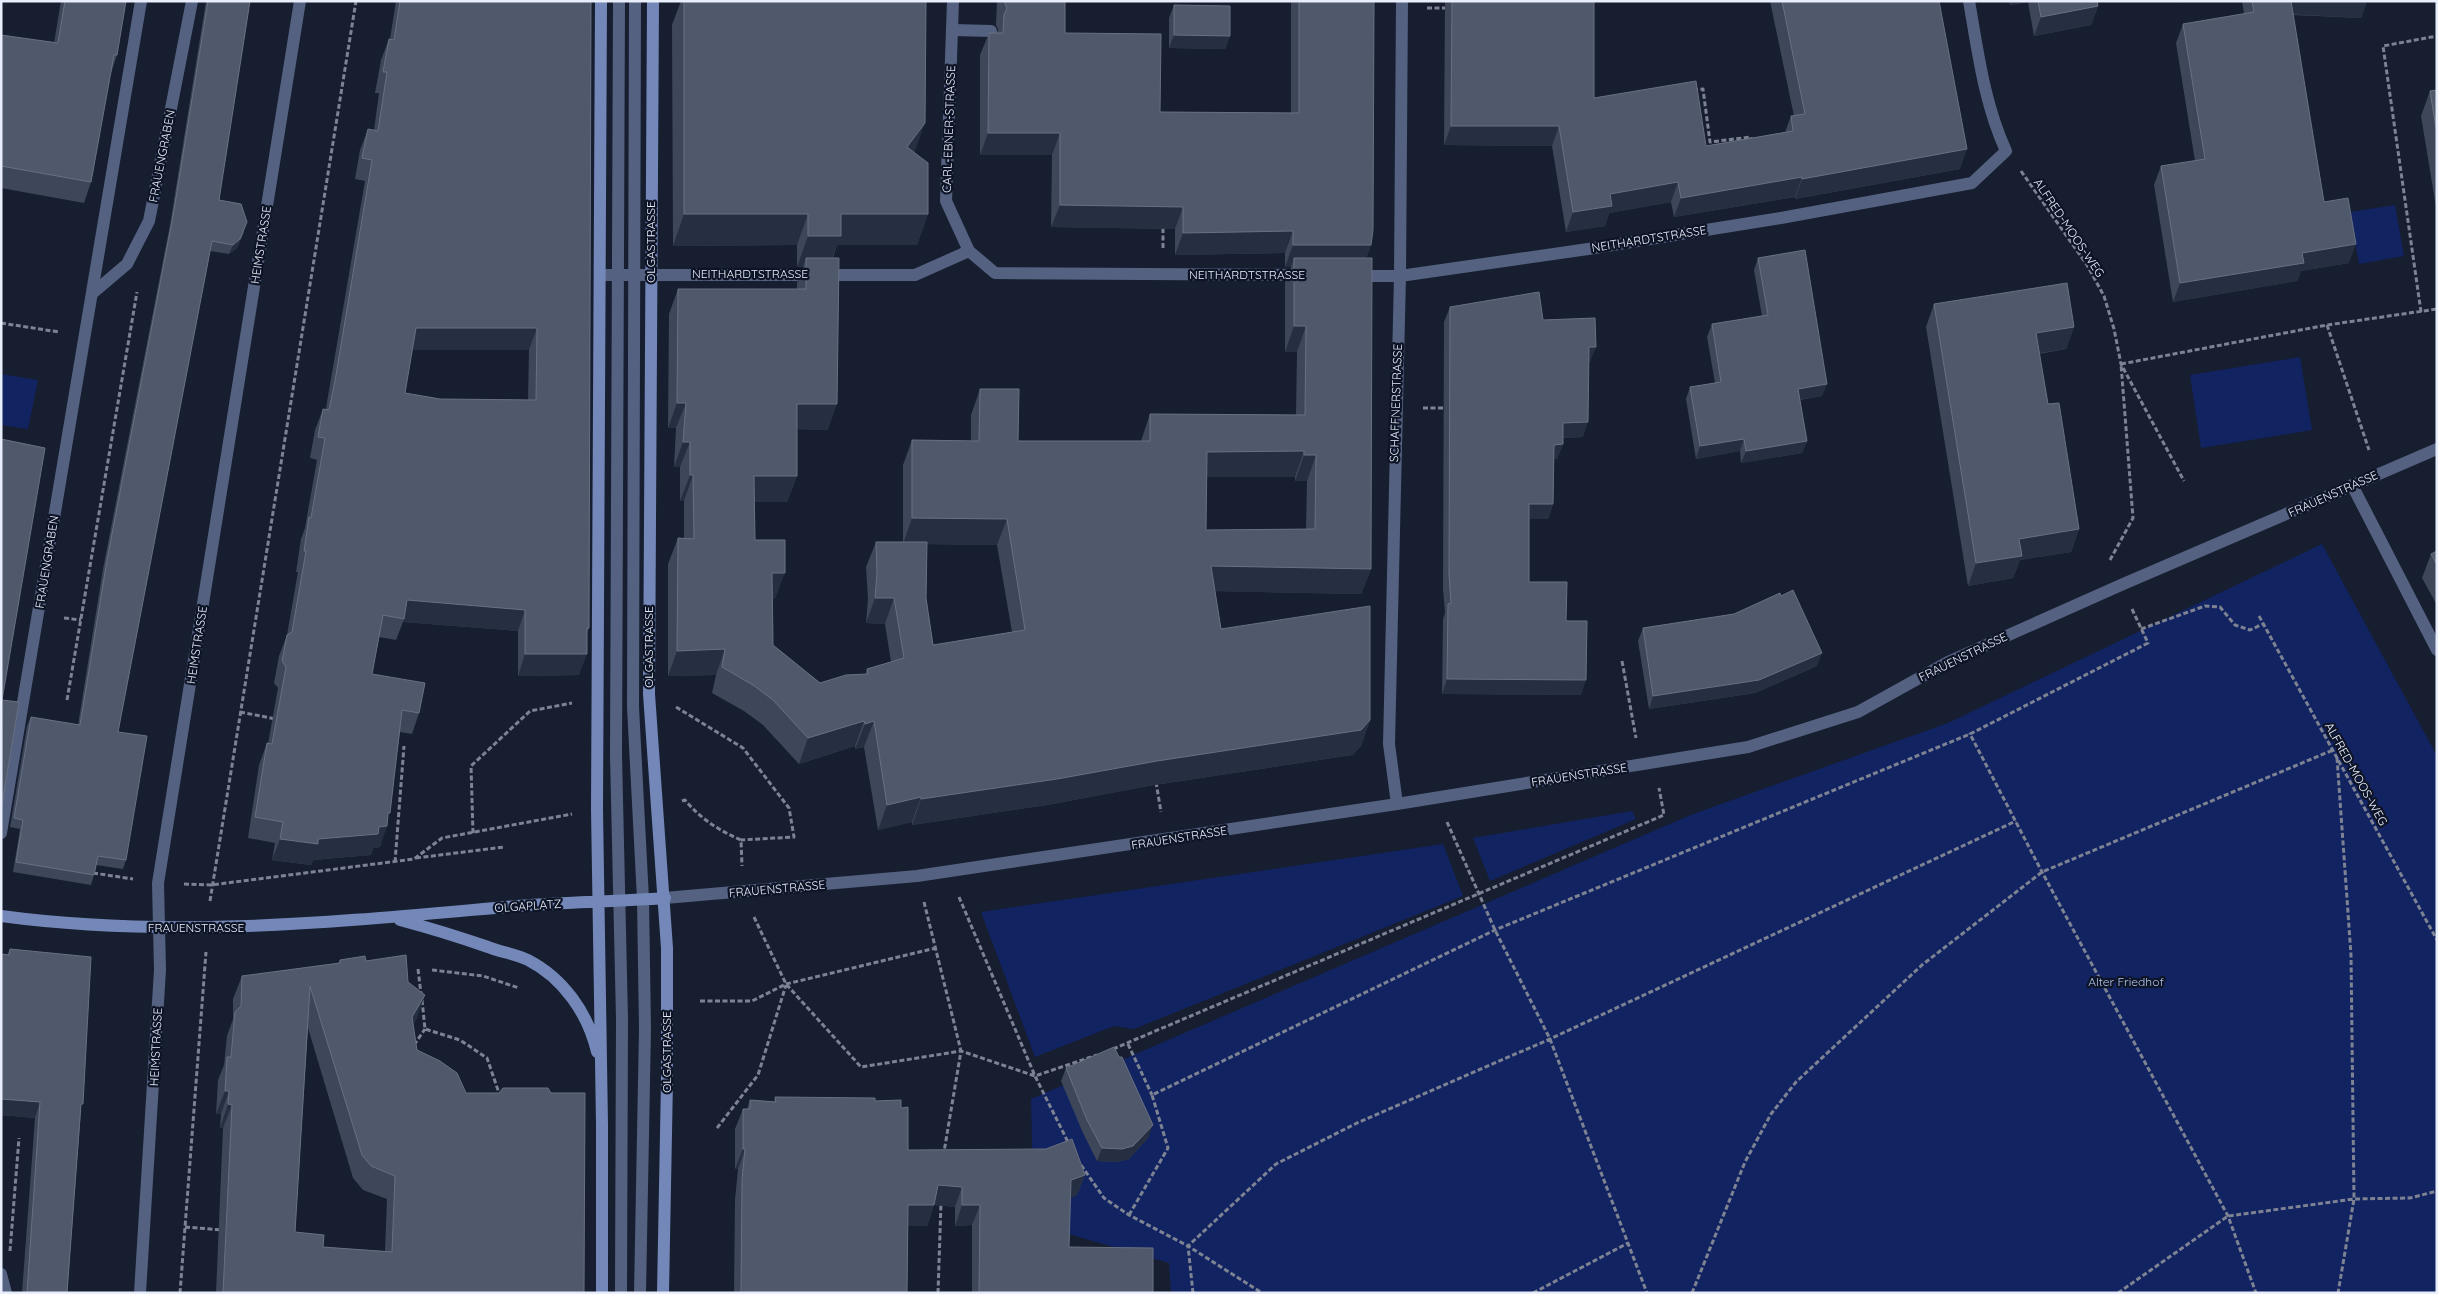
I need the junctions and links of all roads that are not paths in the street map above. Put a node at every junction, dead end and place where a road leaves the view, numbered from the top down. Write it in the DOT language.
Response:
graph roads {
  1 [pos="141,1"];
  2 [pos="192,1"];
  3 [pos="300,1"];
  4 [pos="601,1"];
  5 [pos="619,1"];
  6 [pos="635,1"];
  7 [pos="653,1"];
  8 [pos="953,1"];
  9 [pos="1969,1"];
  10 [pos="1402,5"];
  11 [pos="953,30"];
  12 [pos="991,31"];
  13 [pos="969,251"];
  14 [pos="617,274"];
  15 [pos="635,274"];
  16 [pos="652,274"];
  17 [pos="600,275"];
  18 [pos="1321,275"];
  19 [pos="1341,276"];
  20 [pos="1400,276"];
  21 [pos="94,292"];
  22 [pos="2437,449"];
  23 [pos="2352,485"];
  24 [pos="2437,650"];
  25 [pos="1397,804"];
  26 [pos="1,833"];
  27 [pos="665,898"];
  28 [pos="643,900"];
  29 [pos="598,901"];
  30 [pos="619,901"];
  31 [pos="1,916"];
  32 [pos="390,917"];
  33 [pos="159,929"];
  34 [pos="602,1084"];
  35 [pos="1,1274"];
  36 [pos="6,1291"];
  37 [pos="140,1293"];
  38 [pos="602,1293"];
  39 [pos="621,1293"];
  40 [pos="640,1293"];
  41 [pos="663,1293"];
  1 -- 21 [label="street, FRAUENGRABEN"];
  2 -- 21 [label="street, FRAUENGRABEN"];
  3 -- 33 [label="street, HEIMSTRASSE"];
  4 -- 17 [label="main road"];
  5 -- 14 [label="street"];
  6 -- 15 [label="street"];
  7 -- 16 [label="main road, OLGASTRASSE"];
  8 -- 11 [label="street, CARL-EBNER-STRASSE"];
  9 -- 20 [label="street, NEITHARDTSTRASSE"];
  10 -- 20 [label="street, SCHAFFNERSTRASSE"];
  11 -- 12 [label="street"];
  11 -- 13 [label="street, CARL-EBNER-STRASSE"];
  13 -- 16 [label="street, NEITHARDTSTRASSE"];
  13 -- 18 [label="street, NEITHARDTSTRASSE"];
  14 -- 15 [label="street, NEITHARDTSTRASSE"];
  14 -- 17 [label="street, NEITHARDTSTRASSE"];
  14 -- 30 [label="street"];
  15 -- 16 [label="street, NEITHARDTSTRASSE"];
  15 -- 28 [label="street"];
  16 -- 27 [label="main road, OLGASTRASSE"];
  17 -- 29 [label="main road"];
  19 -- 20 [label="street, NEITHARDTSTRASSE"];
  20 -- 25 [label="street, SCHAFFNERSTRASSE"];
  21 -- 26 [label="street, FRAUENGRABEN"];
  22 -- 23 [label="street, FRAUENSTRASSE"];
  23 -- 24 [label="street"];
  23 -- 25 [label="street, FRAUENSTRASSE"];
  25 -- 27 [label="street, FRAUENSTRASSE"];
  27 -- 28 [label="main road, OLGAPLATZ"];
  27 -- 41 [label="main road, OLGASTRASSE"];
  28 -- 30 [label="main road, OLGAPLATZ"];
  28 -- 40 [label="street"];
  29 -- 30 [label="main road, OLGAPLATZ"];
  29 -- 32 [label="main road, OLGAPLATZ"];
  29 -- 34 [label="main road"];
  30 -- 39 [label="street"];
  31 -- 33 [label="main road, FRAUENSTRASSE"];
  32 -- 33 [label="main road, FRAUENSTRASSE"];
  32 -- 34 [label="main road"];
  33 -- 37 [label="street, HEIMSTRASSE"];
  34 -- 38 [label="main road"];
  35 -- 36 [label="street"];
}
